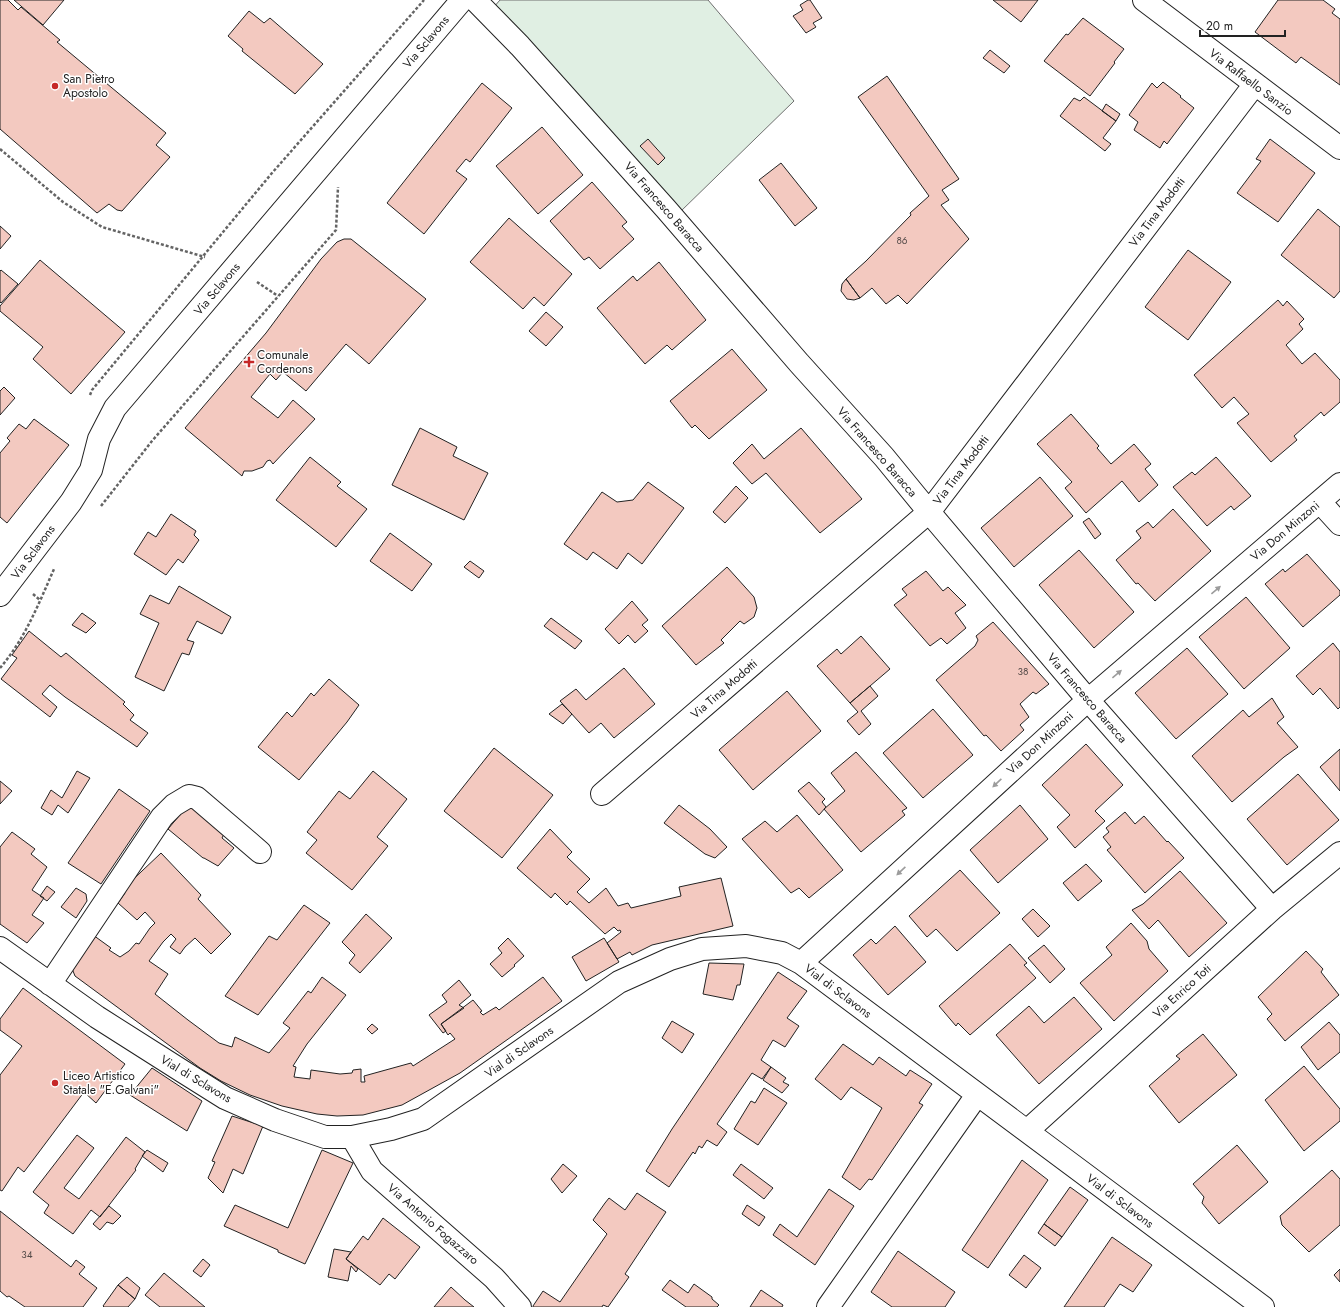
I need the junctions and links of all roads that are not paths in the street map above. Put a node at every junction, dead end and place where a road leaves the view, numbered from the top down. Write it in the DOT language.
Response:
graph roads {
  1 [pos="462,0"];
  2 [pos="475,0"];
  3 [pos="1144,0"];
  4 [pos="1254,84"];
  5 [pos="1340,148"];
  6 [pos="1340,484"];
  7 [pos="1320,502"];
  8 [pos="929,512"];
  9 [pos="1340,524"];
  10 [pos="0,595"];
  11 [pos="1088,700"];
  12 [pos="602,794"];
  13 [pos="260,852"];
  14 [pos="1340,853"];
  15 [pos="1272,909"];
  16 [pos="0,948"];
  17 [pos="801,963"];
  18 [pos="50,984"];
  19 [pos="978,1095"];
  20 [pos="1027,1131"];
  21 [pos="352,1137"];
  22 [pos="520,1307"];
  23 [pos="828,1307"];
  24 [pos="1263,1307"];
  1 -- 10 [label="street, Via Sclavons"];
  2 -- 8 [label="street, Via Francesco Baracca"];
  3 -- 4 [label="street, Via Raffaello Sanzio"];
  4 -- 5 [label="street, Via Raffaello Sanzio"];
  4 -- 8 [label="street, Via Tina Modotti"];
  6 -- 7 [label="street, Via Don Minzoni"];
  7 -- 9 [label="street"];
  11 -- 7 [label="street, Via Don Minzoni, one-way"];
  8 -- 11 [label="street, Via Francesco Baracca"];
  8 -- 12 [label="street, Via Tina Modotti"];
  11 -- 15 [label="street, Via Francesco Baracca"];
  11 -- 17 [label="street, Via Don Minzoni, one-way"];
  13 -- 18 [label="street"];
  14 -- 15 [label="street, Via Enrico Toti"];
  15 -- 20 [label="street, Via Enrico Toti"];
  16 -- 18 [label="street, Vial di Sclavons"];
  17 -- 19 [label="street, Vial di Sclavons"];
  17 -- 21 [label="street, Vial di Sclavons"];
  18 -- 21 [label="street, Vial di Sclavons"];
  19 -- 20 [label="street, Vial di Sclavons"];
  19 -- 23 [label="street"];
  20 -- 24 [label="street, Vial di Sclavons"];
  21 -- 22 [label="street, Via Antonio Fogazzaro"];
}
